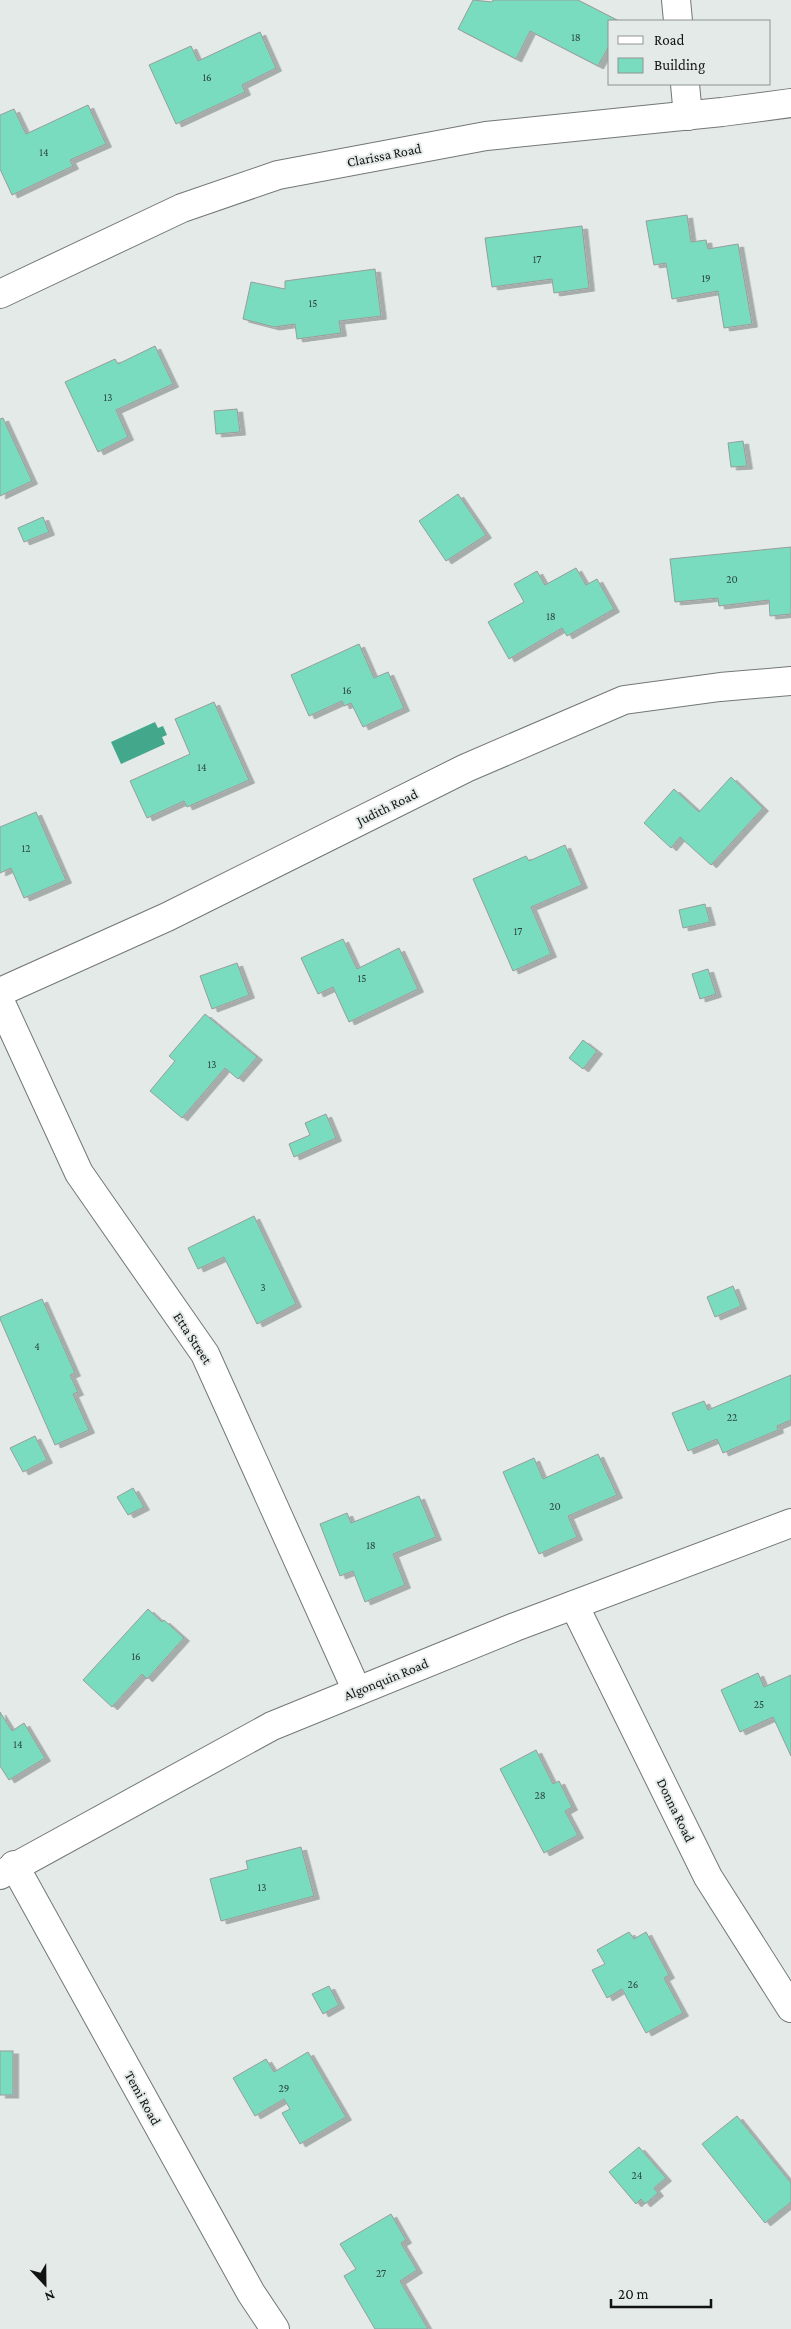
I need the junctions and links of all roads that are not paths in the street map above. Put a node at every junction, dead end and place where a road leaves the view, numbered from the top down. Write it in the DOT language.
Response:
graph roads {
  1 [pos="676,0"];
  2 [pos="678,20"];
  3 [pos="684,85"];
  4 [pos="791,102"];
  5 [pos="688,116"];
  6 [pos="0,294"];
  7 [pos="791,681"];
  8 [pos="0,992"];
  9 [pos="0,1001"];
  10 [pos="791,1523"];
  11 [pos="574,1605"];
  12 [pos="357,1691"];
  13 [pos="7,1870"];
  14 [pos="791,2008"];
  15 [pos="275,2329"];
  1 -- 2 [label="street"];
  3 -- 5 [label="street"];
  4 -- 5 [label="street, Clarissa Road"];
  5 -- 6 [label="street, Clarissa Road"];
  7 -- 8 [label="street, Judith Road"];
  9 -- 12 [label="street, Etta Street"];
  10 -- 11 [label="street, Algonquin Road"];
  11 -- 12 [label="street, Algonquin Road"];
  11 -- 14 [label="street, Donna Road"];
  12 -- 13 [label="street, Algonquin Road"];
  13 -- 15 [label="street, Temi Road"];
}
